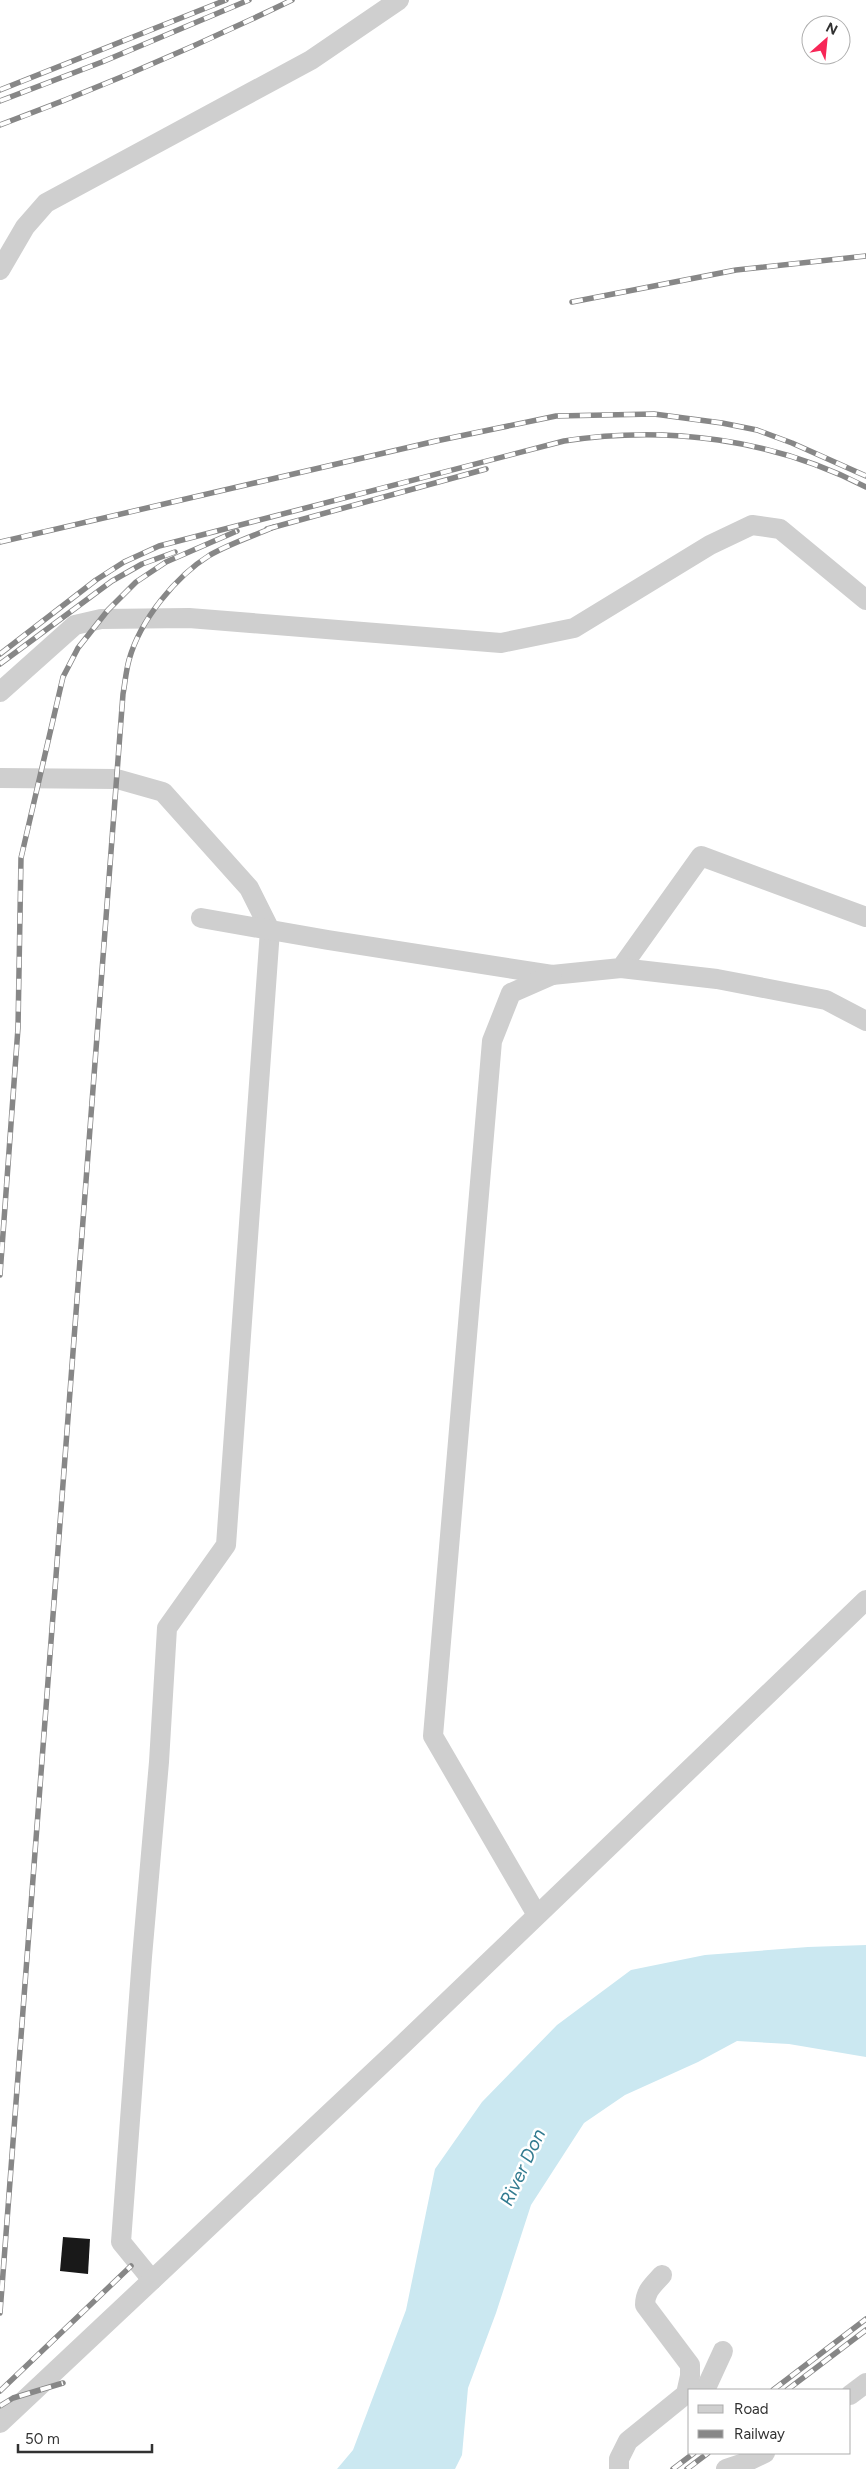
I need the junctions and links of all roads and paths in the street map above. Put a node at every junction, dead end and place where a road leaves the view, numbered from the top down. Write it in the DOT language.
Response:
graph roads {
  1 [pos="398,0"];
  2 [pos="0,270"];
  3 [pos="866,600"];
  4 [pos="0,692"];
  5 [pos="0,778"];
  6 [pos="866,917"];
  7 [pos="201,918"];
  8 [pos="270,930"];
  9 [pos="621,968"];
  10 [pos="552,975"];
  11 [pos="866,1021"];
  12 [pos="866,1600"];
  13 [pos="537,1915"];
  14 [pos="662,2276"];
  15 [pos="152,2280"];
  16 [pos="723,2351"];
  17 [pos="866,2383"];
  18 [pos="692,2389"];
  19 [pos="702,2389"];
  20 [pos="851,2394"];
  21 [pos="688,2395"];
  22 [pos="0,2423"];
  23 [pos="763,2454"];
  24 [pos="619,2469"];
  25 [pos="726,2469"];
  1 -- 2 [label="lane"];
  3 -- 4 [label="lane"];
  5 -- 8 [label="lane"];
  6 -- 9 [label="lane"];
  7 -- 8 [label="lane"];
  8 -- 10 [label="lane"];
  8 -- 15 [label="lane"];
  9 -- 10 [label="lane"];
  9 -- 11 [label="lane"];
  10 -- 13 [label="lane"];
  12 -- 13 [label="lane"];
  13 -- 15 [label="lane"];
  14 -- 18 [label="lane"];
  15 -- 22 [label="lane"];
  16 -- 19 [label="lane"];
  17 -- 20 [label="lane"];
  21 -- 24 [label="lane"];
  23 -- 25 [label="lane"];
}
